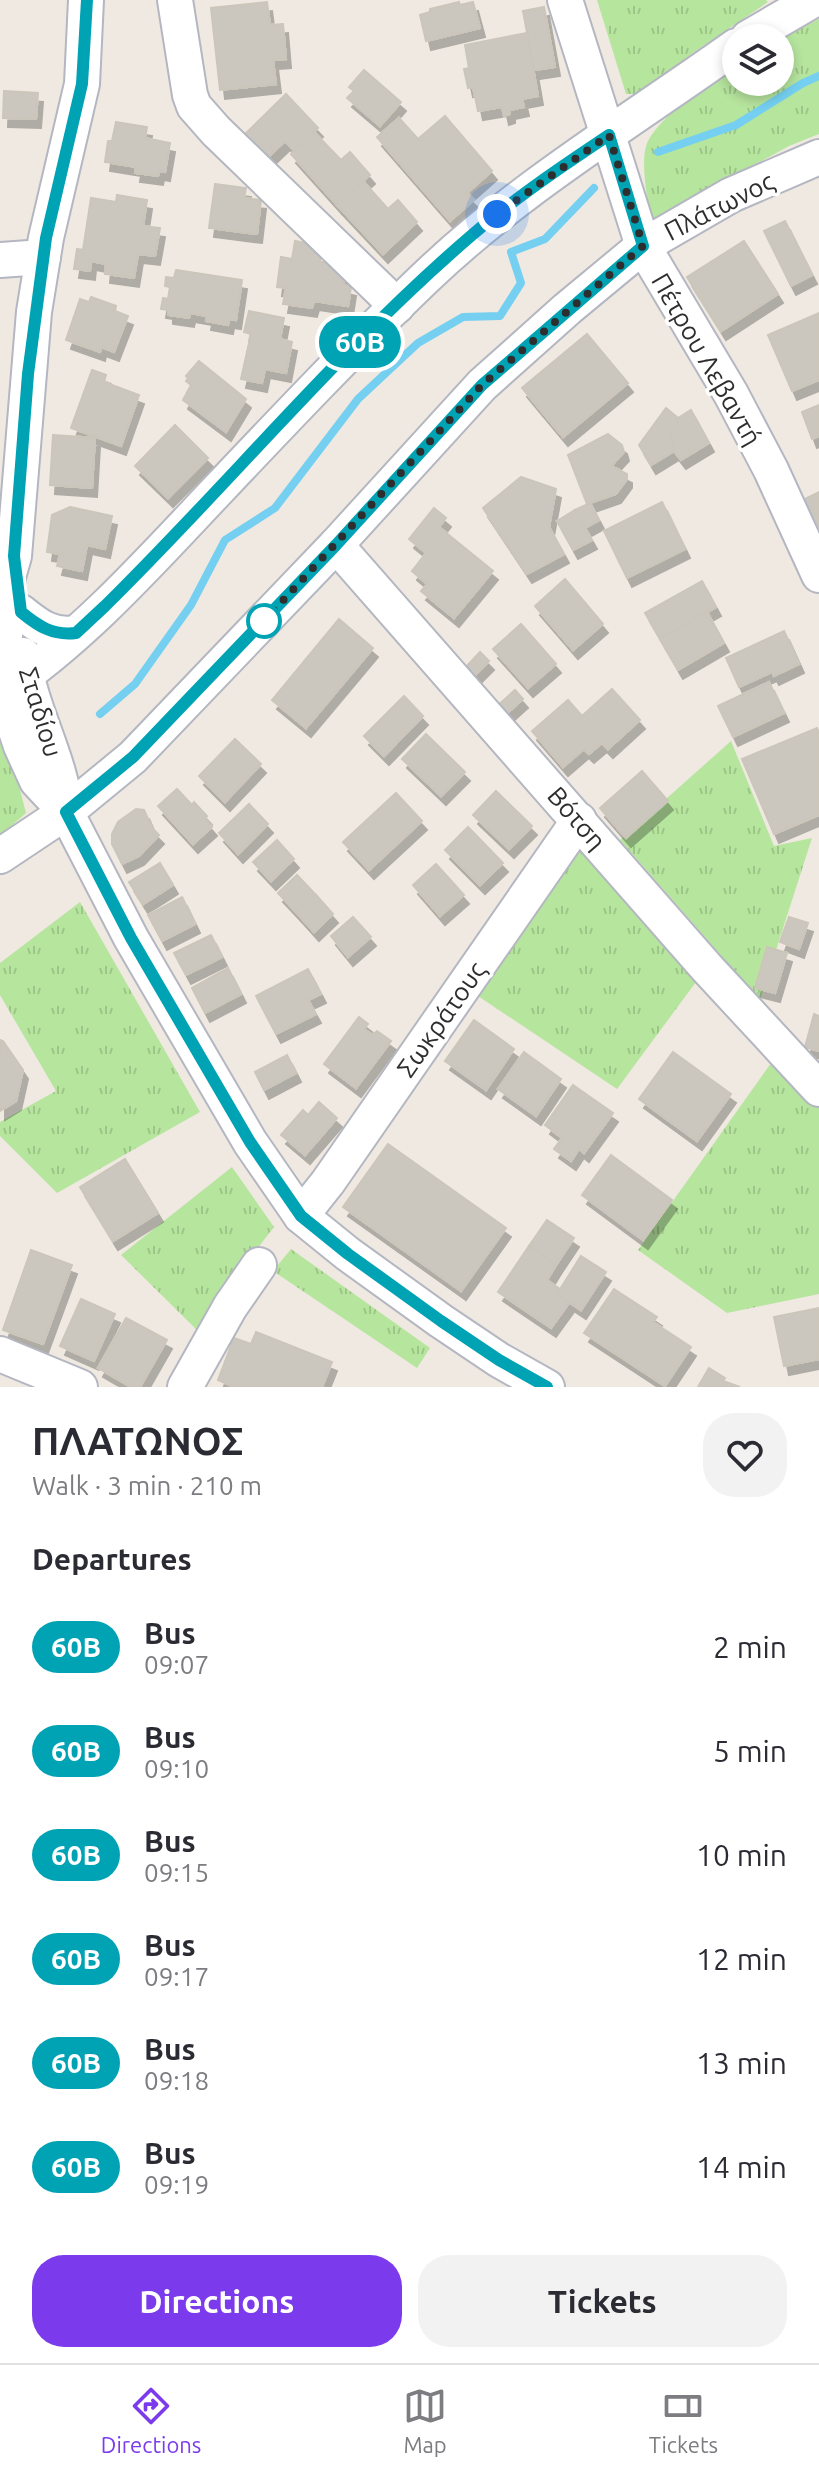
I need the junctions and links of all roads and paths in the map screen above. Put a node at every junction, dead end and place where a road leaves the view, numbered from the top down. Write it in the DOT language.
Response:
graph roads {
  1 [pos="86,0"];
  2 [pos="175,0"];
  3 [pos="565,0"];
  4 [pos="791,5"];
  5 [pos="766,24"];
  6 [pos="722,56"];
  7 [pos="609,135"];
  8 [pos="819,157"];
  9 [pos="643,246"];
  10 [pos="43,257"];
  11 [pos="0,260"];
  12 [pos="397,306"];
  13 [pos="336,545"];
  14 [pos="14,556"];
  15 [pos="819,575"];
  16 [pos="21,612"];
  17 [pos="76,633"];
  18 [pos="11,686"];
  19 [pos="66,812"];
  20 [pos="579,820"];
  21 [pos="0,856"];
  22 [pos="819,1089"];
  23 [pos="301,1216"];
  24 [pos="259,1265"];
  25 [pos="0,1354"];
  26 [pos="80,1387"];
  27 [pos="185,1387"];
  28 [pos="547,1387"];
  1 -- 10 [label="street, Σταδίου"];
  2 -- 12 [label="street"];
  3 -- 7 [label="street, Πέτρου Λεβαντή"];
  4 -- 5 [label="street"];
  6 -- 7 [label="street"];
  7 -- 9 [label="street, Πέτρου Λεβαντή"];
  7 -- 12 [label="street"];
  8 -- 9 [label="street, Πλάτωνος"];
  9 -- 13 [label="street, Πλάτωνος"];
  9 -- 15 [label="street, Πέτρου Λεβαντή"];
  10 -- 11 [label="street"];
  10 -- 14 [label="street, Σταδίου"];
  12 -- 17 [label="street"];
  13 -- 19 [label="street, Πλάτωνος"];
  13 -- 20 [label="street, Βότση"];
  14 -- 16 [label="street, Σταδίου"];
  14 -- 18 [label="street, Σταδίου"];
  16 -- 17 [label="street, Σταδίου"];
  16 -- 18 [label="street, Σταδίου"];
  17 -- 18 [label="street"];
  18 -- 19 [label="street, Σταδίου"];
  19 -- 21 [label="street, Πλάτωνος"];
  19 -- 23 [label="street, Σταδίου"];
  20 -- 22 [label="street, Βότση"];
  20 -- 23 [label="street, Σωκράτους"];
  23 -- 28 [label="street, Σταδίου"];
  24 -- 27 [label="street"];
  25 -- 26 [label="street"];
}
